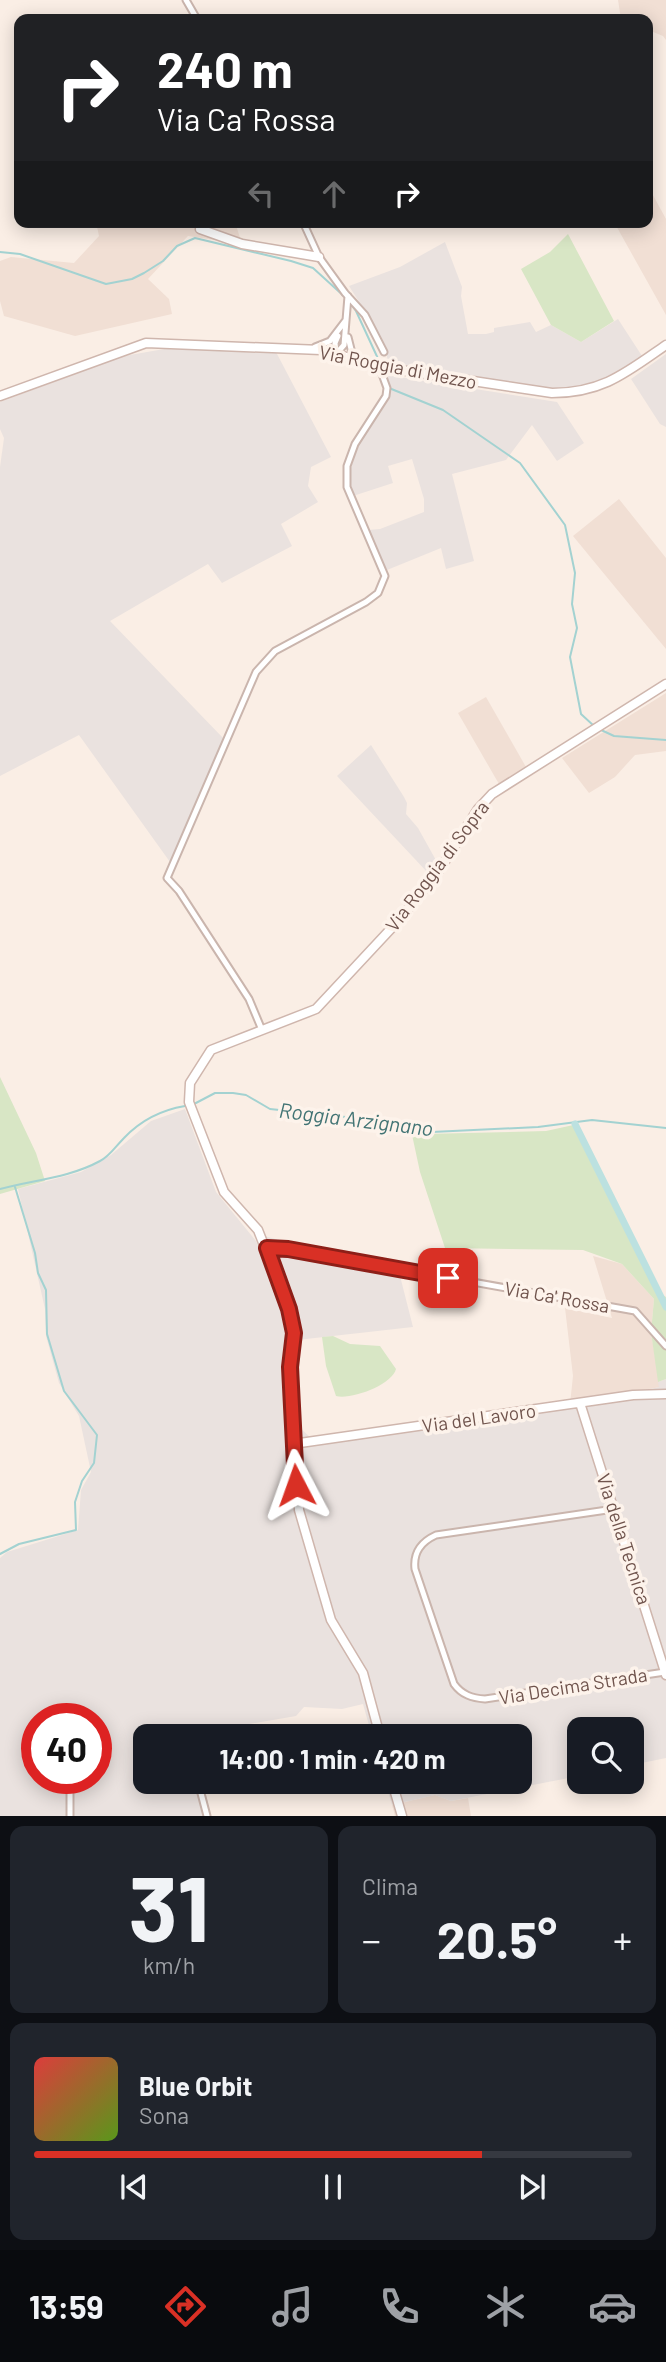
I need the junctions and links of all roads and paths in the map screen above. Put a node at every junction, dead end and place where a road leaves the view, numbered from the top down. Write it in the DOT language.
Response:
graph roads {
  1 [pos="306,228"];
  2 [pos="200,229"];
  3 [pos="318,257"];
  4 [pos="348,296"];
  5 [pos="346,320"];
  6 [pos="666,345"];
  7 [pos="308,349"];
  8 [pos="384,352"];
  9 [pos="336,354"];
  10 [pos="379,366"];
  11 [pos="0,396"];
  12 [pos="666,684"];
  13 [pos="262,1030"];
  14 [pos="267,1248"];
  15 [pos="666,1346"];
  16 [pos="666,1394"];
  17 [pos="580,1402"];
  18 [pos="293,1444"];
  19 [pos="614,1509"];
  20 [pos="666,1674"];
  21 [pos="377,1724"];
  22 [pos="70,1794"];
  23 [pos="201,1794"];
  24 [pos="395,1794"];
  25 [pos="70,1816"];
  26 [pos="207,1816"];
  27 [pos="402,1816"];
  1 -- 3 [label="street"];
  2 -- 3 [label="street"];
  3 -- 4 [label="street"];
  4 -- 5 [label="street"];
  4 -- 8 [label="street"];
  5 -- 7 [label="street"];
  5 -- 9 [label="street"];
  5 -- 10 [label="street"];
  6 -- 10 [label="street, Via Roggia di Mezzo"];
  7 -- 9 [label="street, Via Roggia di Mezzo"];
  7 -- 11 [label="street, Via Roggia di Mezzo"];
  9 -- 10 [label="street, Via Roggia di Mezzo"];
  10 -- 13 [label="street"];
  12 -- 13 [label="street, Via Roggia di Sopra"];
  13 -- 14 [label="street, Via Roggia di Sopra"];
  14 -- 15 [label="street, Via Ca' Rossa"];
  14 -- 18 [label="street"];
  16 -- 17 [label="street, Via del Lavoro"];
  17 -- 18 [label="street, Via del Lavoro"];
  17 -- 19 [label="street, Via della Tecnica"];
  18 -- 21 [label="street"];
  19 -- 20 [label="street, Via della Tecnica"];
  19 -- 20 [label="street, Via Decima Strada"];
  22 -- 25 [label="street"];
  23 -- 26 [label="street"];
  24 -- 27 [label="street"];
}
